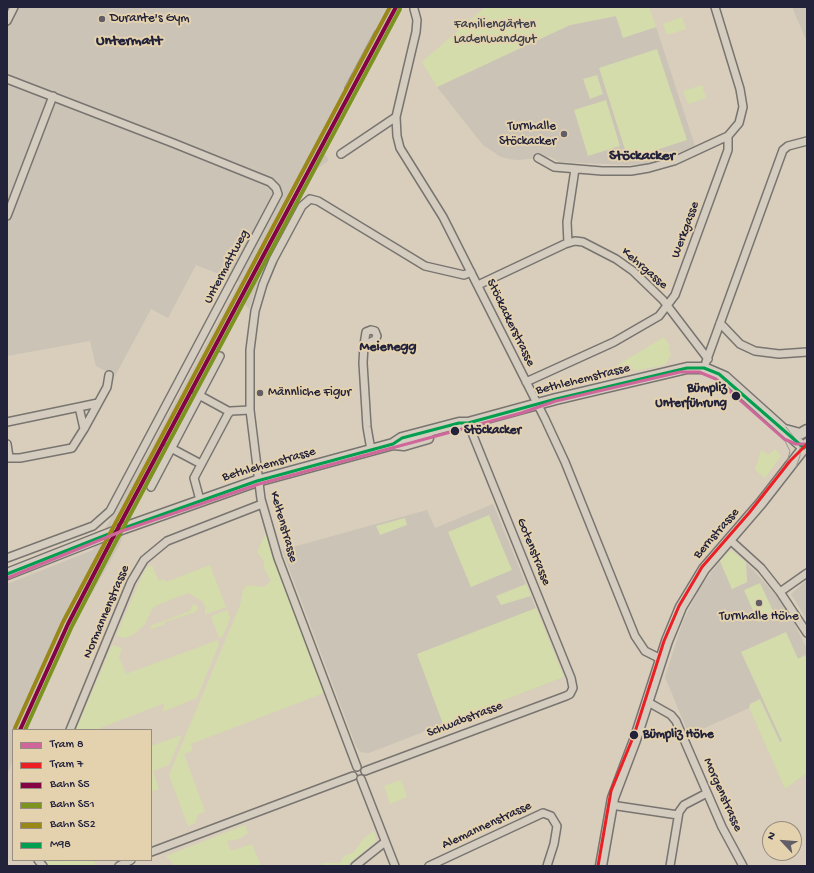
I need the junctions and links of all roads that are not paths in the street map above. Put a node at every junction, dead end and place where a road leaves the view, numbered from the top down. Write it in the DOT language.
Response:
graph roads {
  1 [pos="14,7"];
  2 [pos="715,7"];
  3 [pos="414,10"];
  4 [pos="7,21"];
  5 [pos="7,78"];
  6 [pos="53,96"];
  7 [pos="396,117"];
  8 [pos="728,136"];
  9 [pos="807,141"];
  10 [pos="341,154"];
  11 [pos="538,158"];
  12 [pos="575,169"];
  13 [pos="7,216"];
  14 [pos="568,243"];
  15 [pos="471,272"];
  16 [pos="478,286"];
  17 [pos="667,305"];
  18 [pos="720,324"];
  19 [pos="364,345"];
  20 [pos="807,352"];
  21 [pos="220,356"];
  22 [pos="706,363"];
  23 [pos="109,375"];
  24 [pos="526,382"];
  25 [pos="198,395"];
  26 [pos="98,403"];
  27 [pos="537,404"];
  28 [pos="79,407"];
  29 [pos="250,410"];
  30 [pos="230,412"];
  31 [pos="7,422"];
  32 [pos="468,423"];
  33 [pos="782,429"];
  34 [pos="84,430"];
  35 [pos="807,430"];
  36 [pos="7,444"];
  37 [pos="806,446"];
  38 [pos="170,447"];
  39 [pos="371,450"];
  40 [pos="8,458"];
  41 [pos="201,464"];
  42 [pos="257,481"];
  43 [pos="151,487"];
  44 [pos="200,500"];
  45 [pos="262,504"];
  46 [pos="729,539"];
  47 [pos="7,558"];
  48 [pos="807,573"];
  49 [pos="7,574"];
  50 [pos="780,592"];
  51 [pos="807,633"];
  52 [pos="661,659"];
  53 [pos="572,690"];
  54 [pos="648,702"];
  55 [pos="70,729"];
  56 [pos="357,767"];
  57 [pos="365,771"];
  58 [pos="353,776"];
  59 [pos="361,780"];
  60 [pos="708,793"];
  61 [pos="611,805"];
  62 [pos="678,815"];
  63 [pos="385,842"];
  64 [pos="152,852"];
  65 [pos="130,861"];
  66 [pos="119,866"];
  67 [pos="355,866"];
  68 [pos="395,866"];
  69 [pos="429,866"];
  70 [pos="547,866"];
  71 [pos="601,866"];
  72 [pos="670,866"];
  73 [pos="743,866"];
  1 -- 4 [label="street"];
  2 -- 8 [label="street"];
  3 -- 7 [label="street, Stöckackerstrasse"];
  5 -- 6 [label="street, Untermattweg"];
  6 -- 13 [label="street"];
  6 -- 47 [label="street, Untermattweg"];
  7 -- 10 [label="street"];
  7 -- 15 [label="street, Stöckackerstrasse"];
  8 -- 12 [label="street"];
  8 -- 17 [label="street, Werkgasse"];
  9 -- 18 [label="street"];
  11 -- 12 [label="street"];
  12 -- 14 [label="street"];
  14 -- 16 [label="street, Kehrgasse"];
  14 -- 17 [label="street, Kehrgasse"];
  15 -- 16 [label="street, Stöckackerstrasse"];
  15 -- 29 [label="street, Keltenstrasse"];
  16 -- 24 [label="street, Stöckackerstrasse"];
  17 -- 22 [label="street, Kehrgasse"];
  17 -- 24 [label="street, Werkgasse"];
  18 -- 20 [label="street"];
  18 -- 22 [label="street"];
  19 -- 39 [label="street"];
  21 -- 25 [label="street"];
  22 -- 27 [label="street, Bethlehemstrasse"];
  22 -- 33 [label="street, Bethlehemstrasse"];
  23 -- 26 [label="street"];
  24 -- 27 [label="street, Stöckackerstrasse"];
  25 -- 30 [label="street"];
  25 -- 38 [label="street"];
  26 -- 28 [label="street"];
  26 -- 34 [label="street"];
  27 -- 32 [label="street, Bethlehemstrasse"];
  27 -- 52 [label="street, Stöckackerstrasse"];
  28 -- 31 [label="street"];
  28 -- 34 [label="street"];
  29 -- 30 [label="street"];
  29 -- 42 [label="street, Keltenstrasse"];
  30 -- 41 [label="street"];
  32 -- 39 [label="street, Bethlehemstrasse"];
  32 -- 53 [label="street, Gotenstrasse"];
  33 -- 35 [label="street"];
  33 -- 37 [label="street, Bethlehemstrasse"];
  34 -- 40 [label="street"];
  36 -- 40 [label="street"];
  37 -- 46 [label="street, Bernstrasse"];
  38 -- 41 [label="street"];
  38 -- 43 [label="street"];
  39 -- 42 [label="street, Bethlehemstrasse"];
  41 -- 44 [label="street"];
  42 -- 44 [label="street, Bethlehemstrasse"];
  42 -- 45 [label="street, Keltenstrasse"];
  44 -- 49 [label="street, Bethlehemstrasse"];
  45 -- 55 [label="street, Normannenstrasse"];
  45 -- 56 [label="street, Keltenstrasse"];
  46 -- 50 [label="street"];
  46 -- 52 [label="street, Bernstrasse"];
  48 -- 50 [label="street"];
  50 -- 51 [label="street"];
  52 -- 54 [label="street, Bernstrasse"];
  53 -- 57 [label="street, Schwabstrasse"];
  54 -- 60 [label="street, Morgenstrasse"];
  54 -- 61 [label="street, Bernstrasse"];
  56 -- 57 [label="street"];
  56 -- 58 [label="street"];
  57 -- 59 [label="street"];
  58 -- 59 [label="street"];
  58 -- 64 [label="street"];
  59 -- 63 [label="street"];
  60 -- 62 [label="street"];
  60 -- 73 [label="street, Morgenstrasse"];
  61 -- 62 [label="street"];
  61 -- 71 [label="street, Bernstrasse"];
  62 -- 72 [label="street"];
  63 -- 67 [label="street"];
  63 -- 68 [label="street"];
  65 -- 66 [label="street"];
  69 -- 70 [label="street, Alemannenstrasse"];
}
